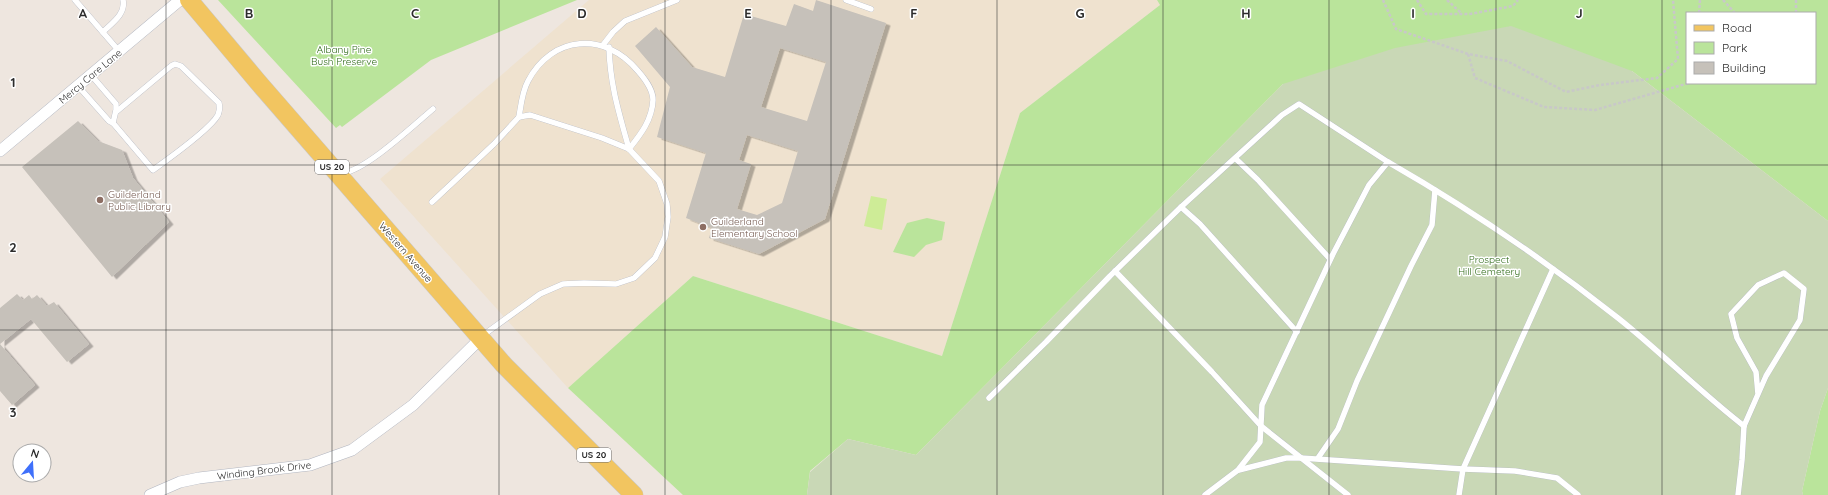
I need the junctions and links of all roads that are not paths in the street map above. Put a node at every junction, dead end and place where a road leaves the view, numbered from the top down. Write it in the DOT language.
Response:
graph roads {
  1 [pos="75,0"];
  2 [pos="123,0"];
  3 [pos="180,0"];
  4 [pos="189,0"];
  5 [pos="677,0"];
  6 [pos="846,0"];
  7 [pos="872,9"];
  8 [pos="102,32"];
  9 [pos="606,46"];
  10 [pos="119,51"];
  11 [pos="91,75"];
  12 [pos="78,86"];
  13 [pos="433,110"];
  14 [pos="116,112"];
  15 [pos="519,117"];
  16 [pos="113,122"];
  17 [pos="629,149"];
  18 [pos="0,151"];
  19 [pos="1236,159"];
  20 [pos="1388,162"];
  21 [pos="338,173"];
  22 [pos="1435,190"];
  23 [pos="432,202"];
  24 [pos="1181,207"];
  25 [pos="1330,259"];
  26 [pos="1553,269"];
  27 [pos="1115,271"];
  28 [pos="1297,332"];
  29 [pos="480,338"];
  30 [pos="1758,394"];
  31 [pos="989,398"];
  32 [pos="1261,426"];
  33 [pos="1744,426"];
  34 [pos="1301,458"];
  35 [pos="1318,458"];
  36 [pos="1463,469"];
  37 [pos="1238,470"];
  38 [pos="150,495"];
  39 [pos="634,495"];
  40 [pos="1205,495"];
  41 [pos="1348,495"];
  42 [pos="1459,495"];
  43 [pos="1578,495"];
  44 [pos="1738,495"];
  1 -- 8 [label="lane"];
  2 -- 8 [label="lane"];
  3 -- 10 [label="street, Mercy Care Lane"];
  4 -- 21 [label="main road, Western Avenue / US 20"];
  5 -- 9 [label="lane"];
  6 -- 7 [label="lane"];
  8 -- 10 [label="lane"];
  9 -- 15 [label="lane"];
  9 -- 17 [label="lane"];
  9 -- 17 [label="lane"];
  10 -- 11 [label="street, Mercy Care Lane"];
  11 -- 12 [label="street, Mercy Care Lane"];
  11 -- 14 [label="lane"];
  12 -- 16 [label="lane"];
  12 -- 18 [label="street, Mercy Care Lane"];
  13 -- 21 [label="lane"];
  14 -- 16 [label="lane"];
  14 -- 16 [label="lane"];
  15 -- 17 [label="lane"];
  15 -- 23 [label="lane"];
  17 -- 29 [label="lane"];
  19 -- 20 [label="lane"];
  19 -- 24 [label="lane"];
  19 -- 25 [label="lane"];
  20 -- 22 [label="lane"];
  20 -- 25 [label="lane"];
  21 -- 29 [label="main road, Western Avenue / US 20"];
  22 -- 26 [label="lane"];
  22 -- 35 [label="lane"];
  24 -- 27 [label="lane"];
  24 -- 28 [label="lane"];
  25 -- 28 [label="lane"];
  26 -- 33 [label="lane"];
  26 -- 36 [label="lane"];
  27 -- 31 [label="lane"];
  27 -- 32 [label="lane"];
  28 -- 32 [label="lane"];
  29 -- 38 [label="street, Winding Brook Drive"];
  29 -- 39 [label="main road, Western Avenue / US 20"];
  30 -- 30 [label="lane"];
  30 -- 33 [label="lane"];
  32 -- 34 [label="lane"];
  32 -- 37 [label="lane"];
  33 -- 44 [label="lane"];
  34 -- 35 [label="lane"];
  34 -- 37 [label="lane"];
  34 -- 41 [label="lane"];
  35 -- 36 [label="lane"];
  36 -- 42 [label="lane"];
  36 -- 43 [label="lane"];
  37 -- 40 [label="lane"];
}
